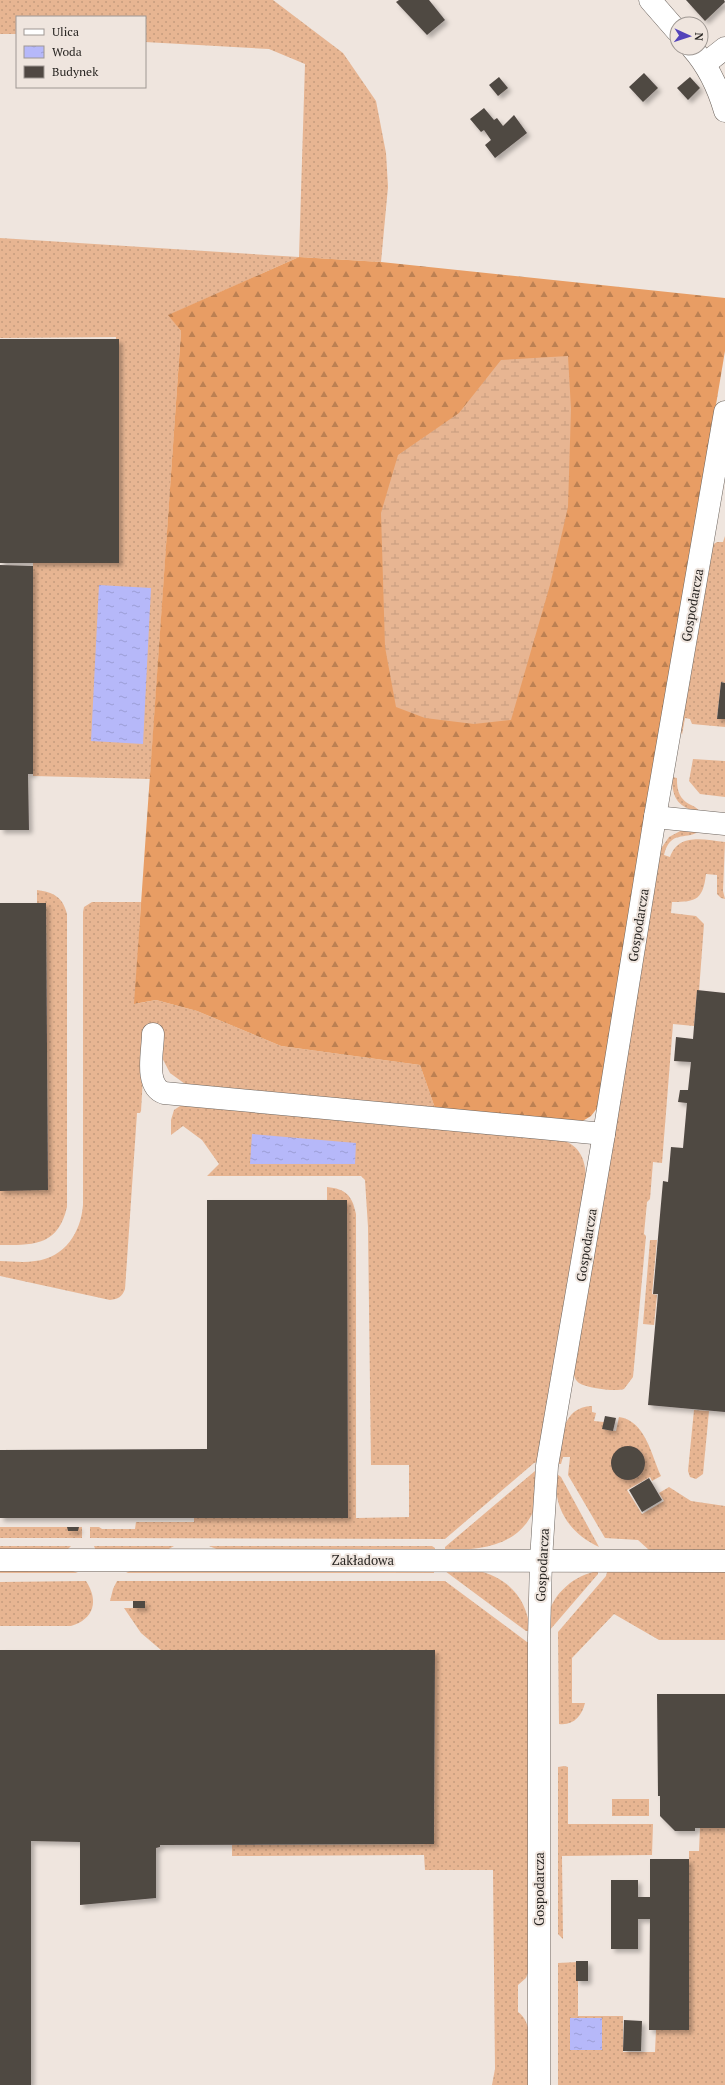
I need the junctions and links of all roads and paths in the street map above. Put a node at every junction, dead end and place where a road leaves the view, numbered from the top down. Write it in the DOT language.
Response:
graph roads {
  1 [pos="650,0"];
  2 [pos="669,21"];
  3 [pos="725,48"];
  4 [pos="709,53"];
  5 [pos="699,56"];
  6 [pos="725,111"];
  7 [pos="725,412"];
  8 [pos="717,503"];
  9 [pos="655,817"];
  10 [pos="725,824"];
  11 [pos="153,1034"];
  12 [pos="604,1134"];
  13 [pos="0,1560"];
  14 [pos="541,1560"];
  15 [pos="725,1561"];
  16 [pos="539,2085"];
  1 -- 2 [label="street"];
  3 -- 4 [label="street"];
  5 -- 6 [label="street"];
  7 -- 8 [label="street, Gospodarcza"];
  8 -- 9 [label="street, Gospodarcza"];
  9 -- 10 [label="street"];
  9 -- 12 [label="street, Gospodarcza"];
  11 -- 12 [label="street"];
  12 -- 14 [label="street, Gospodarcza"];
  13 -- 14 [label="street, Zakładowa"];
  14 -- 15 [label="street, Zakładowa"];
  14 -- 16 [label="street, Gospodarcza"];
}
